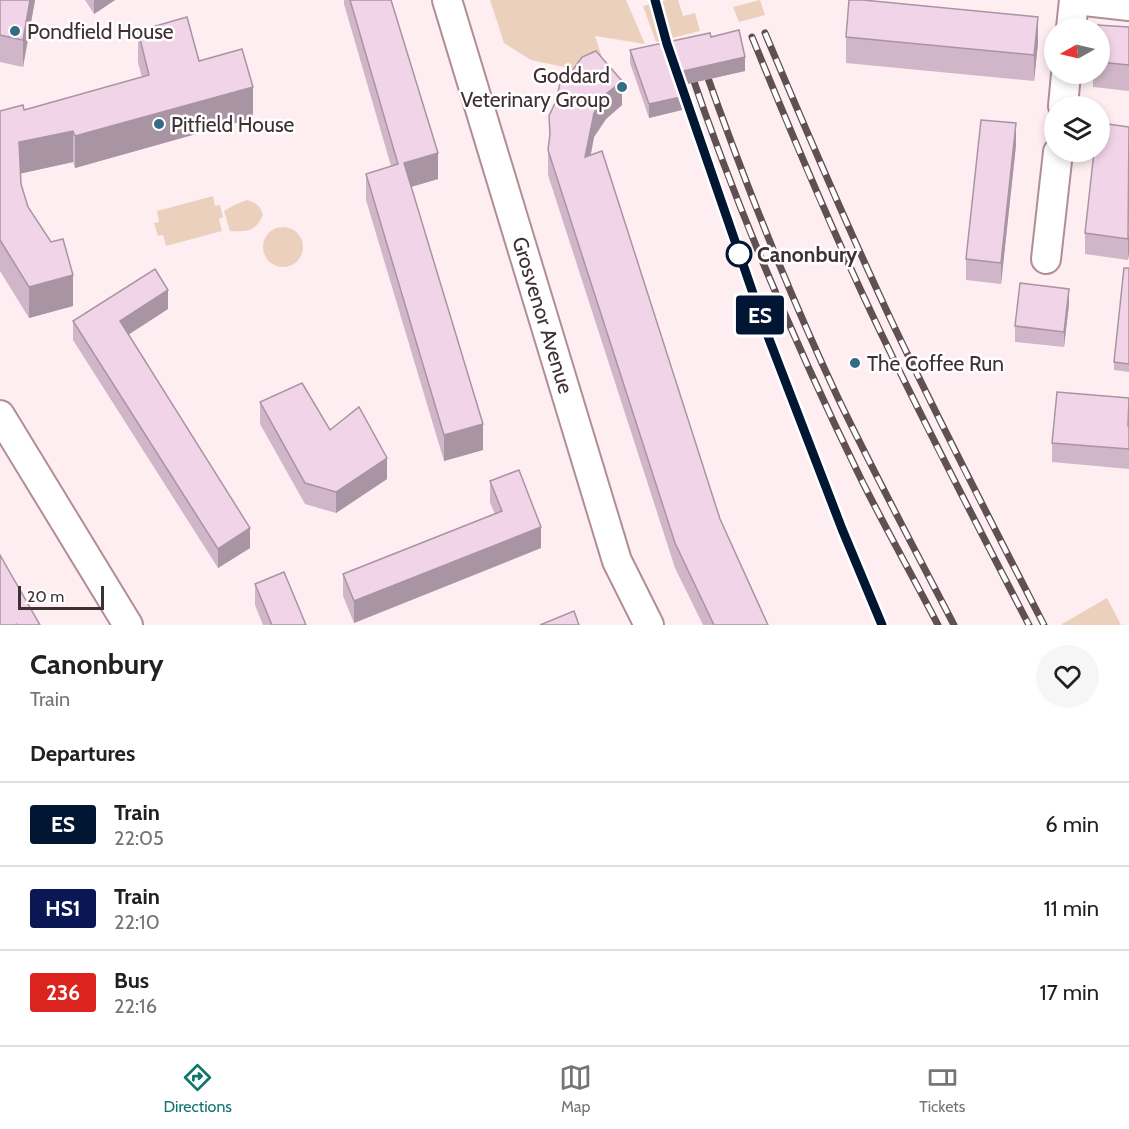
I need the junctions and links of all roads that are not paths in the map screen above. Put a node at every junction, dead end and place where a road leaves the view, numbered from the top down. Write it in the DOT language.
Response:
graph roads {
  1 [pos="447,0"];
  2 [pos="1075,0"];
  3 [pos="1129,6"];
  4 [pos="1072,18"];
  5 [pos="1057,162"];
  6 [pos="1046,259"];
  7 [pos="0,415"];
  8 [pos="128,625"];
  9 [pos="649,625"];
  1 -- 9 [label="street, Grosvenor Avenue"];
  2 -- 3 [label="street"];
  2 -- 4 [label="street"];
  5 -- 6 [label="street"];
  7 -- 8 [label="street"];
}
